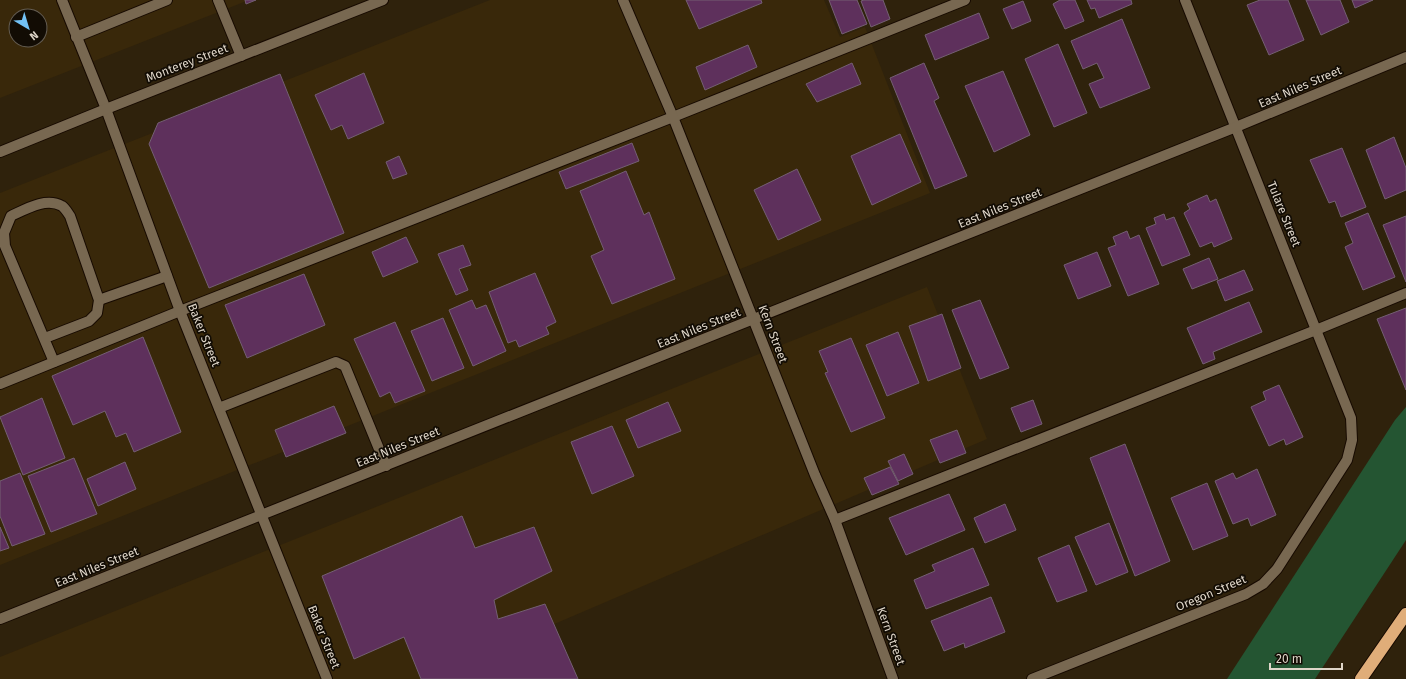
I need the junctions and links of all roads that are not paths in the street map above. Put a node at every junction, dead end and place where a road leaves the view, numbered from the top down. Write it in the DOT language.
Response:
graph roads {
  1 [pos="62,0"];
  2 [pos="167,0"];
  3 [pos="218,0"];
  4 [pos="383,0"];
  5 [pos="623,0"];
  6 [pos="965,0"];
  7 [pos="1186,0"];
  8 [pos="76,37"];
  9 [pos="241,56"];
  10 [pos="1406,57"];
  11 [pos="106,109"];
  12 [pos="673,117"];
  13 [pos="1236,127"];
  14 [pos="0,152"];
  15 [pos="167,276"];
  16 [pos="1406,293"];
  17 [pos="100,300"];
  18 [pos="180,310"];
  19 [pos="754,320"];
  20 [pos="1316,330"];
  21 [pos="45,338"];
  22 [pos="54,362"];
  23 [pos="0,384"];
  24 [pos="219,408"];
  25 [pos="1352,440"];
  26 [pos="386,466"];
  27 [pos="262,515"];
  28 [pos="835,520"];
  29 [pos="1406,614"];
  30 [pos="0,619"];
  31 [pos="327,679"];
  32 [pos="893,679"];
  33 [pos="1032,679"];
  34 [pos="1361,679"];
  1 -- 8 [label="street, Baker Street"];
  2 -- 8 [label="street"];
  3 -- 9 [label="street"];
  4 -- 9 [label="street, Monterey Street"];
  5 -- 12 [label="street, Kern Street"];
  6 -- 12 [label="street"];
  7 -- 13 [label="street, Tulare Street"];
  8 -- 11 [label="street, Baker Street"];
  9 -- 11 [label="street, Monterey Street"];
  10 -- 13 [label="street, East Niles Street"];
  11 -- 14 [label="street, Monterey Street"];
  11 -- 15 [label="street, Baker Street"];
  12 -- 18 [label="street"];
  12 -- 19 [label="street, Kern Street"];
  13 -- 19 [label="street, East Niles Street"];
  13 -- 20 [label="street, Tulare Street"];
  15 -- 17 [label="street"];
  15 -- 18 [label="street, Baker Street"];
  16 -- 20 [label="street"];
  17 -- 21 [label="street"];
  17 -- 21 [label="street"];
  18 -- 22 [label="street"];
  18 -- 24 [label="street, Baker Street"];
  19 -- 26 [label="street, East Niles Street"];
  19 -- 28 [label="street, Kern Street"];
  20 -- 25 [label="street, Tulare Street"];
  20 -- 28 [label="street"];
  21 -- 22 [label="street"];
  22 -- 23 [label="street"];
  24 -- 26 [label="street"];
  24 -- 27 [label="street, Baker Street"];
  25 -- 33 [label="street, Oregon Street"];
  26 -- 27 [label="street, East Niles Street"];
  27 -- 30 [label="street, East Niles Street"];
  27 -- 31 [label="street, Baker Street"];
  28 -- 32 [label="street, Kern Street"];
  29 -- 34 [label="highway"];
}
